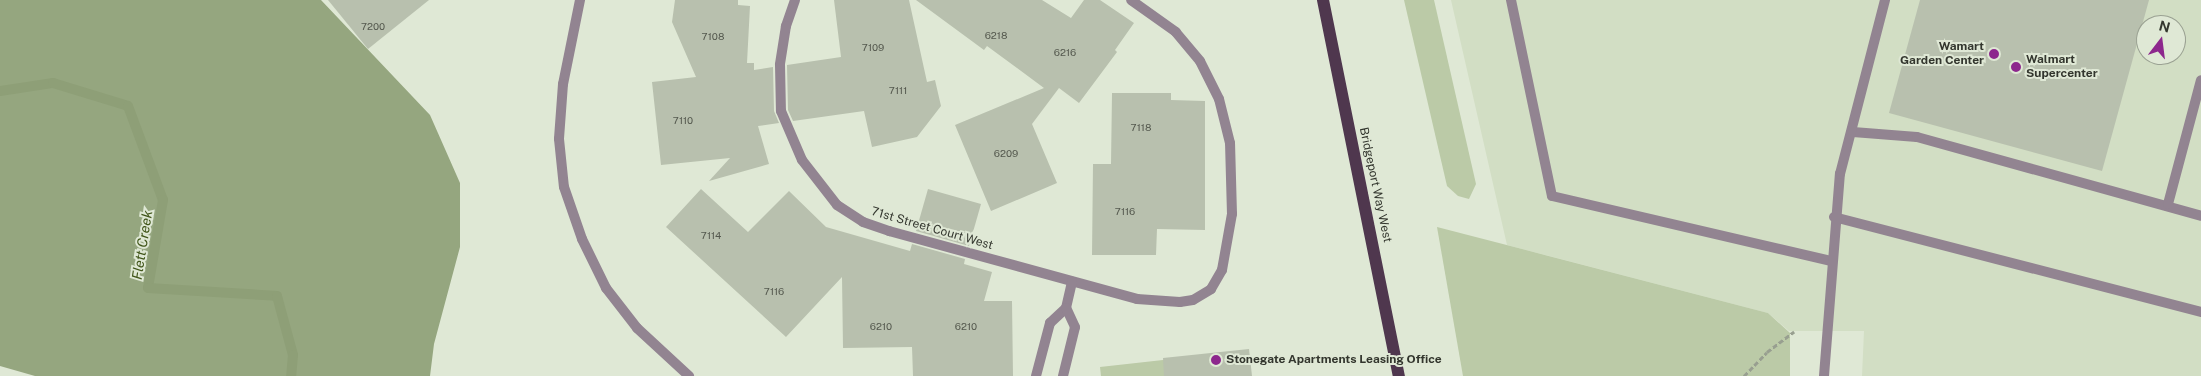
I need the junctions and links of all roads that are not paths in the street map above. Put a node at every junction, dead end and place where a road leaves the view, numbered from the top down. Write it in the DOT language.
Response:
graph roads {
  1 [pos="580,0"];
  2 [pos="795,0"];
  3 [pos="1131,0"];
  4 [pos="1323,0"];
  5 [pos="1511,0"];
  6 [pos="1885,0"];
  7 [pos="2201,80"];
  8 [pos="1852,132"];
  9 [pos="2168,204"];
  10 [pos="2201,216"];
  11 [pos="1834,217"];
  12 [pos="1832,261"];
  13 [pos="1072,282"];
  14 [pos="1066,308"];
  15 [pos="2201,312"];
  16 [pos="689,376"];
  17 [pos="1036,376"];
  18 [pos="1062,376"];
  19 [pos="1399,376"];
  20 [pos="1824,376"];
  1 -- 16 [label="street"];
  2 -- 13 [label="street, 71st Street Court West"];
  3 -- 13 [label="street, 71st Street Court West"];
  4 -- 19 [label="main road, Bridgeport Way West"];
  5 -- 12 [label="street"];
  6 -- 8 [label="street"];
  7 -- 9 [label="street"];
  8 -- 9 [label="street"];
  8 -- 11 [label="street"];
  9 -- 10 [label="street"];
  11 -- 12 [label="street"];
  11 -- 15 [label="street"];
  12 -- 20 [label="street"];
  13 -- 14 [label="street"];
  14 -- 17 [label="street"];
  14 -- 18 [label="street"];
}
